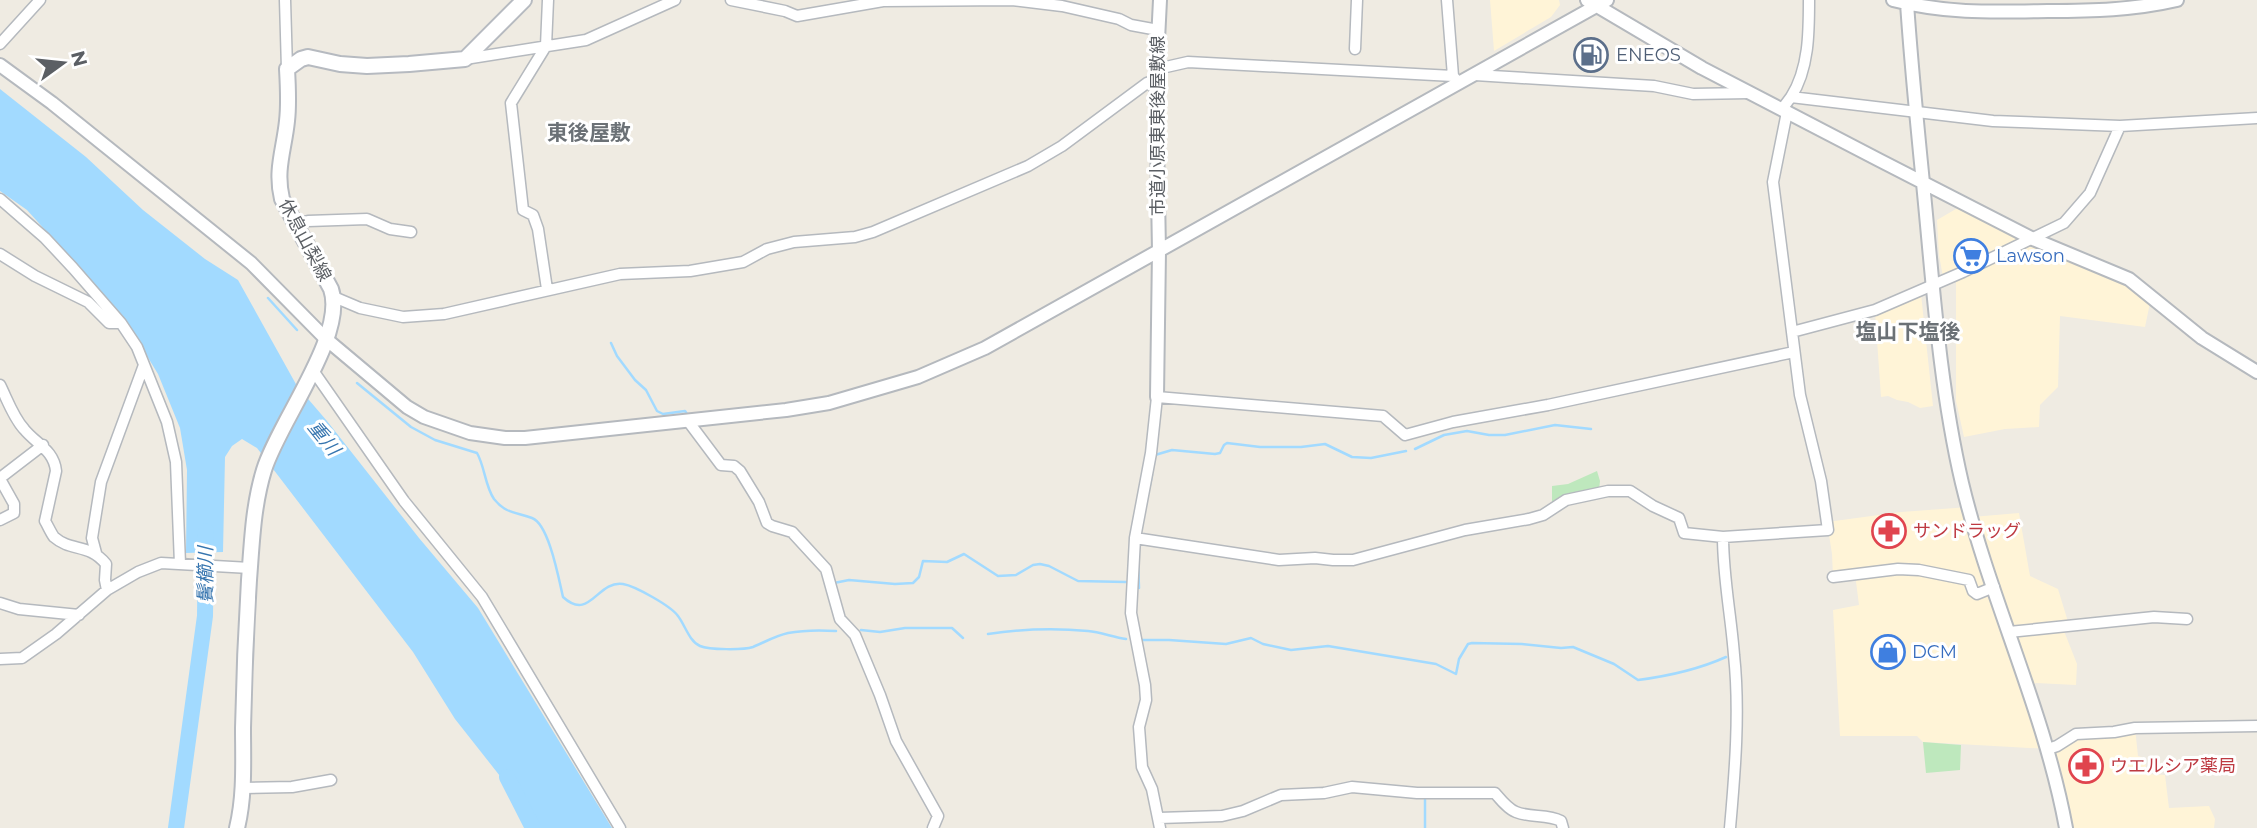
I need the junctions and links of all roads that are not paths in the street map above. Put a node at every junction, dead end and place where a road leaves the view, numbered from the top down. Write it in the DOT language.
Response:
graph roads {
  1 [pos="40,0"];
  2 [pos="285,0"];
  3 [pos="524,0"];
  4 [pos="548,0"];
  5 [pos="675,0"];
  6 [pos="731,0"];
  7 [pos="1160,0"];
  8 [pos="1357,0"];
  9 [pos="1447,0"];
  10 [pos="1809,0"];
  11 [pos="1893,0"];
  12 [pos="2177,0"];
  13 [pos="1597,2"];
  14 [pos="1907,3"];
  15 [pos="1157,30"];
  16 [pos="0,44"];
  17 [pos="546,46"];
  18 [pos="1355,48"];
  19 [pos="465,59"];
  20 [pos="0,65"];
  21 [pos="1156,66"];
  22 [pos="287,69"];
  23 [pos="1474,75"];
  24 [pos="1156,80"];
  25 [pos="1456,80"];
  26 [pos="1751,93"];
  27 [pos="1791,97"];
  28 [pos="1785,111"];
  29 [pos="1915,112"];
  30 [pos="2257,118"];
  31 [pos="2120,126"];
  32 [pos="1923,182"];
  33 [pos="0,199"];
  34 [pos="295,224"];
  35 [pos="411,232"];
  36 [pos="2033,239"];
  37 [pos="1159,251"];
  38 [pos="0,254"];
  39 [pos="1933,285"];
  40 [pos="547,289"];
  41 [pos="334,297"];
  42 [pos="121,323"];
  43 [pos="1792,332"];
  44 [pos="326,339"];
  45 [pos="1794,352"];
  46 [pos="145,365"];
  47 [pos="311,371"];
  48 [pos="2257,372"];
  49 [pos="0,385"];
  50 [pos="1157,397"];
  51 [pos="4,399"];
  52 [pos="688,421"];
  53 [pos="43,445"];
  54 [pos="0,479"];
  55 [pos="0,520"];
  56 [pos="1723,537"];
  57 [pos="1138,539"];
  58 [pos="96,553"];
  59 [pos="180,564"];
  60 [pos="250,568"];
  61 [pos="1833,578"];
  62 [pos="1994,587"];
  63 [pos="107,590"];
  64 [pos="0,603"];
  65 [pos="79,615"];
  66 [pos="2187,619"];
  67 [pos="2009,632"];
  68 [pos="0,659"];
  69 [pos="2257,726"];
  70 [pos="2048,749"];
  71 [pos="331,780"];
  72 [pos="243,788"];
  73 [pos="1160,823"];
  74 [pos="237,828"];
  75 [pos="620,828"];
  76 [pos="933,828"];
  77 [pos="1563,828"];
  78 [pos="1730,828"];
  79 [pos="2066,828"];
  1 -- 16 [label="street"];
  2 -- 22 [label="street"];
  3 -- 19 [label="main road"];
  4 -- 17 [label="street"];
  5 -- 17 [label="street"];
  6 -- 15 [label="street"];
  7 -- 15 [label="street, 市道小原東東後屋敷線"];
  8 -- 18 [label="street"];
  9 -- 25 [label="street"];
  10 -- 27 [label="street"];
  11 -- 14 [label="street"];
  12 -- 14 [label="street"];
  13 -- 23 [label="street"];
  13 -- 26 [label="street"];
  14 -- 29 [label="street"];
  15 -- 21 [label="street, 市道小原東東後屋敷線"];
  17 -- 19 [label="street"];
  17 -- 40 [label="street"];
  19 -- 22 [label="main road"];
  20 -- 44 [label="street"];
  21 -- 24 [label="street, 市道小原東東後屋敷線"];
  21 -- 25 [label="street"];
  22 -- 34 [label="main road, 休息山梨線"];
  23 -- 25 [label="street"];
  23 -- 26 [label="street"];
  24 -- 37 [label="street, 市道小原東東後屋敷線"];
  24 -- 40 [label="street"];
  25 -- 37 [label="street"];
  26 -- 28 [label="street"];
  27 -- 28 [label="street"];
  27 -- 29 [label="street"];
  28 -- 32 [label="street"];
  28 -- 43 [label="street"];
  29 -- 31 [label="street"];
  29 -- 32 [label="street"];
  30 -- 31 [label="street"];
  31 -- 36 [label="street"];
  32 -- 36 [label="street"];
  32 -- 39 [label="street"];
  33 -- 42 [label="street"];
  34 -- 35 [label="street"];
  34 -- 41 [label="main road, 休息山梨線"];
  36 -- 39 [label="street"];
  36 -- 48 [label="street"];
  37 -- 50 [label="street, 市道小原東東後屋敷線"];
  37 -- 52 [label="street"];
  38 -- 42 [label="street"];
  39 -- 43 [label="street"];
  39 -- 62 [label="street"];
  40 -- 41 [label="street"];
  41 -- 44 [label="main road, 休息山梨線"];
  42 -- 46 [label="street"];
  43 -- 45 [label="street"];
  44 -- 47 [label="main road, 休息山梨線"];
  44 -- 52 [label="street"];
  45 -- 50 [label="street"];
  45 -- 56 [label="street"];
  46 -- 58 [label="street"];
  46 -- 59 [label="street"];
  47 -- 60 [label="main road, 休息山梨線"];
  47 -- 75 [label="street"];
  49 -- 51 [label="street"];
  50 -- 57 [label="street"];
  51 -- 53 [label="street"];
  52 -- 76 [label="street"];
  53 -- 54 [label="street"];
  53 -- 58 [label="street"];
  54 -- 55 [label="street"];
  56 -- 57 [label="street"];
  56 -- 78 [label="street"];
  57 -- 73 [label="street"];
  58 -- 63 [label="street"];
  59 -- 60 [label="street"];
  59 -- 63 [label="street"];
  60 -- 72 [label="main road, 休息山梨線"];
  61 -- 62 [label="street"];
  62 -- 67 [label="street"];
  63 -- 65 [label="street"];
  64 -- 65 [label="street"];
  65 -- 68 [label="street"];
  66 -- 67 [label="street"];
  67 -- 70 [label="street"];
  69 -- 70 [label="street"];
  70 -- 79 [label="street"];
  71 -- 72 [label="street"];
  72 -- 74 [label="main road, 休息山梨線"];
  73 -- 77 [label="street"];
}
